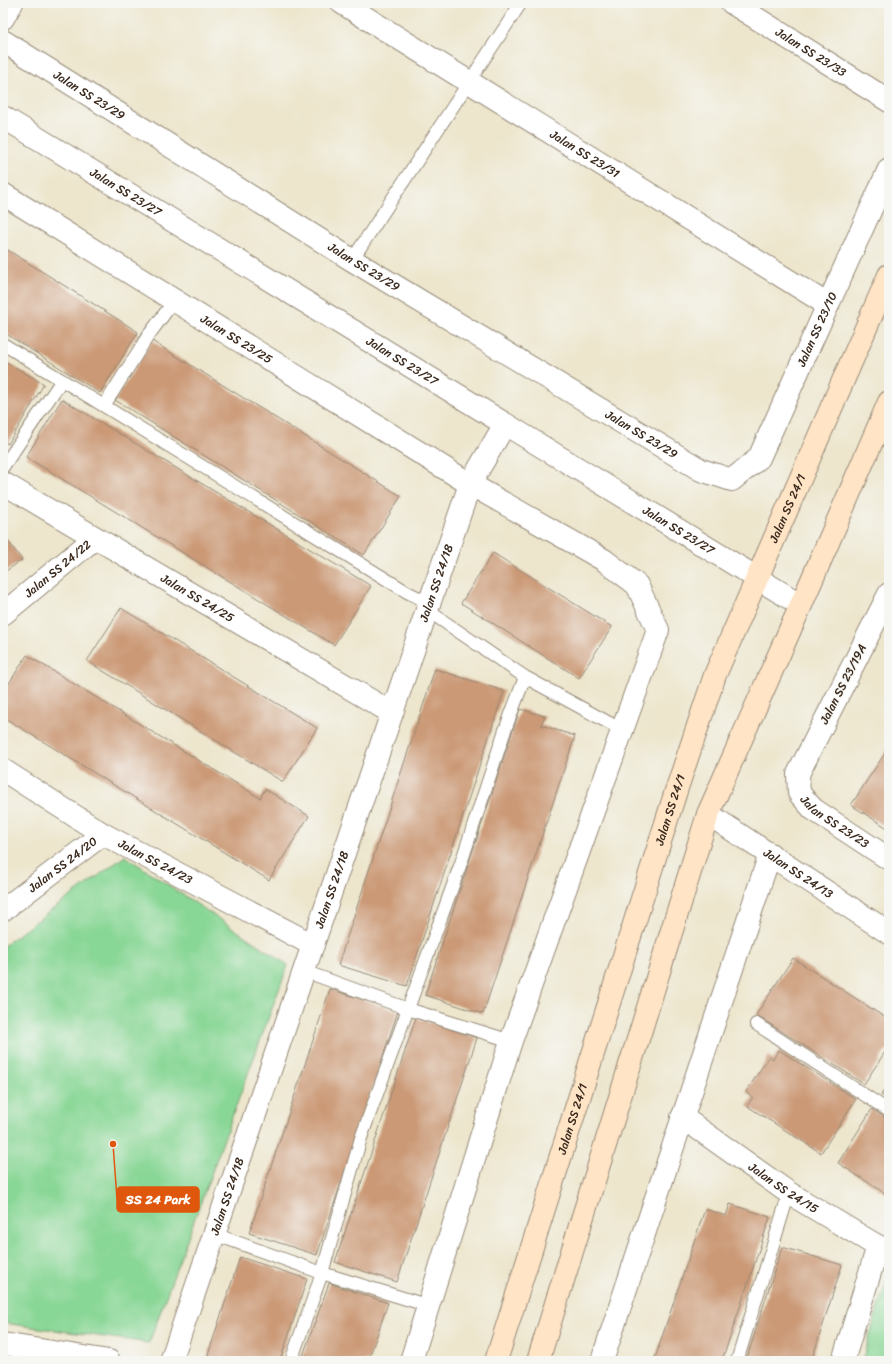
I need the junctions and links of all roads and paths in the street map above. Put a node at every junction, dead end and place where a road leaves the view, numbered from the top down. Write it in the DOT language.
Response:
graph roads {
  1 [pos="12,3"];
  2 [pos="342,3"];
  3 [pos="521,3"];
  4 [pos="732,3"];
  5 [pos="3,18"];
  6 [pos="3,41"];
  7 [pos="469,82"];
  8 [pos="889,101"];
  9 [pos="3,117"];
  10 [pos="889,169"];
  11 [pos="3,194"];
  12 [pos="352,260"];
  13 [pos="889,275"];
  14 [pos="174,301"];
  15 [pos="828,305"];
  16 [pos="3,344"];
  17 [pos="62,380"];
  18 [pos="889,402"];
  19 [pos="104,406"];
  20 [pos="505,424"];
  21 [pos="3,467"];
  22 [pos="732,480"];
  23 [pos="3,484"];
  24 [pos="470,484"];
  25 [pos="95,538"];
  26 [pos="756,577"];
  27 [pos="889,594"];
  28 [pos="801,605"];
  29 [pos="428,607"];
  30 [pos="3,614"];
  31 [pos="525,677"];
  32 [pos="392,713"];
  33 [pos="622,730"];
  34 [pos="3,770"];
  35 [pos="798,774"];
  36 [pos="708,814"];
  37 [pos="103,834"];
  38 [pos="770,854"];
  39 [pos="889,859"];
  40 [pos="3,910"];
  41 [pos="889,933"];
  42 [pos="313,945"];
  43 [pos="304,971"];
  44 [pos="408,1009"];
  45 [pos="756,1024"];
  46 [pos="511,1041"];
  47 [pos="889,1111"];
  48 [pos="682,1118"];
  49 [pos="789,1193"];
  50 [pos="214,1234"];
  51 [pos="884,1250"];
  52 [pos="322,1274"];
  53 [pos="429,1306"];
  54 [pos="3,1344"];
  55 [pos="110,1361"];
  56 [pos="171,1361"];
  57 [pos="290,1361"];
  58 [pos="411,1361"];
  59 [pos="496,1361"];
  60 [pos="538,1361"];
  61 [pos="602,1361"];
  62 [pos="736,1361"];
  63 [pos="843,1361"];
  1 -- 5 [label="street"];
  2 -- 7 [label="street, Jalan SS 23/31"];
  3 -- 7 [label="lane"];
  4 -- 8 [label="street, Jalan SS 23/33"];
  6 -- 12 [label="street, Jalan SS 23/29"];
  7 -- 12 [label="lane"];
  7 -- 15 [label="street, Jalan SS 23/31"];
  9 -- 20 [label="street, Jalan SS 23/27"];
  10 -- 15 [label="street, Jalan SS 23/10"];
  11 -- 14 [label="street, Jalan SS 23/25"];
  12 -- 22 [label="street, Jalan SS 23/29"];
  13 -- 26 [label="main road, Jalan SS 24/1"];
  14 -- 19 [label="lane"];
  14 -- 24 [label="street, Jalan SS 23/25"];
  15 -- 22 [label="street, Jalan SS 23/10"];
  16 -- 17 [label="lane"];
  17 -- 19 [label="lane"];
  17 -- 21 [label="lane"];
  18 -- 28 [label="main road"];
  19 -- 29 [label="lane"];
  20 -- 24 [label="street, Jalan SS 24/18"];
  20 -- 26 [label="street, Jalan SS 23/27"];
  23 -- 25 [label="street, Jalan SS 24/25"];
  24 -- 29 [label="street, Jalan SS 24/18"];
  24 -- 33 [label="street"];
  25 -- 30 [label="street, Jalan SS 24/22"];
  25 -- 32 [label="street, Jalan SS 24/25"];
  26 -- 28 [label="street, Jalan SS 23/27"];
  26 -- 59 [label="main road, Jalan SS 24/1"];
  27 -- 35 [label="street, Jalan SS 23/19A"];
  28 -- 36 [label="main road"];
  29 -- 31 [label="lane"];
  29 -- 32 [label="street, Jalan SS 24/18"];
  31 -- 33 [label="lane"];
  31 -- 44 [label="lane"];
  32 -- 42 [label="street, Jalan SS 24/18"];
  33 -- 46 [label="street"];
  34 -- 37 [label="street, Jalan SS 24/23"];
  35 -- 39 [label="street, Jalan SS 23/23"];
  36 -- 38 [label="street, Jalan SS 24/13"];
  36 -- 60 [label="main road"];
  37 -- 40 [label="street, Jalan SS 24/20"];
  37 -- 42 [label="street, Jalan SS 24/23"];
  38 -- 41 [label="street, Jalan SS 24/13"];
  38 -- 48 [label="street"];
  42 -- 43 [label="street, Jalan SS 24/18"];
  43 -- 44 [label="lane"];
  43 -- 50 [label="street, Jalan SS 24/18"];
  44 -- 46 [label="lane"];
  44 -- 52 [label="lane"];
  45 -- 47 [label="lane"];
  46 -- 53 [label="street"];
  48 -- 49 [label="street, Jalan SS 24/15"];
  48 -- 61 [label="street"];
  49 -- 51 [label="street, Jalan SS 24/15"];
  49 -- 62 [label="lane"];
  50 -- 52 [label="lane"];
  50 -- 56 [label="street, Jalan SS 24/18"];
  51 -- 63 [label="street"];
  52 -- 53 [label="lane"];
  52 -- 57 [label="lane"];
  53 -- 58 [label="street"];
  54 -- 55 [label="street"];
}
